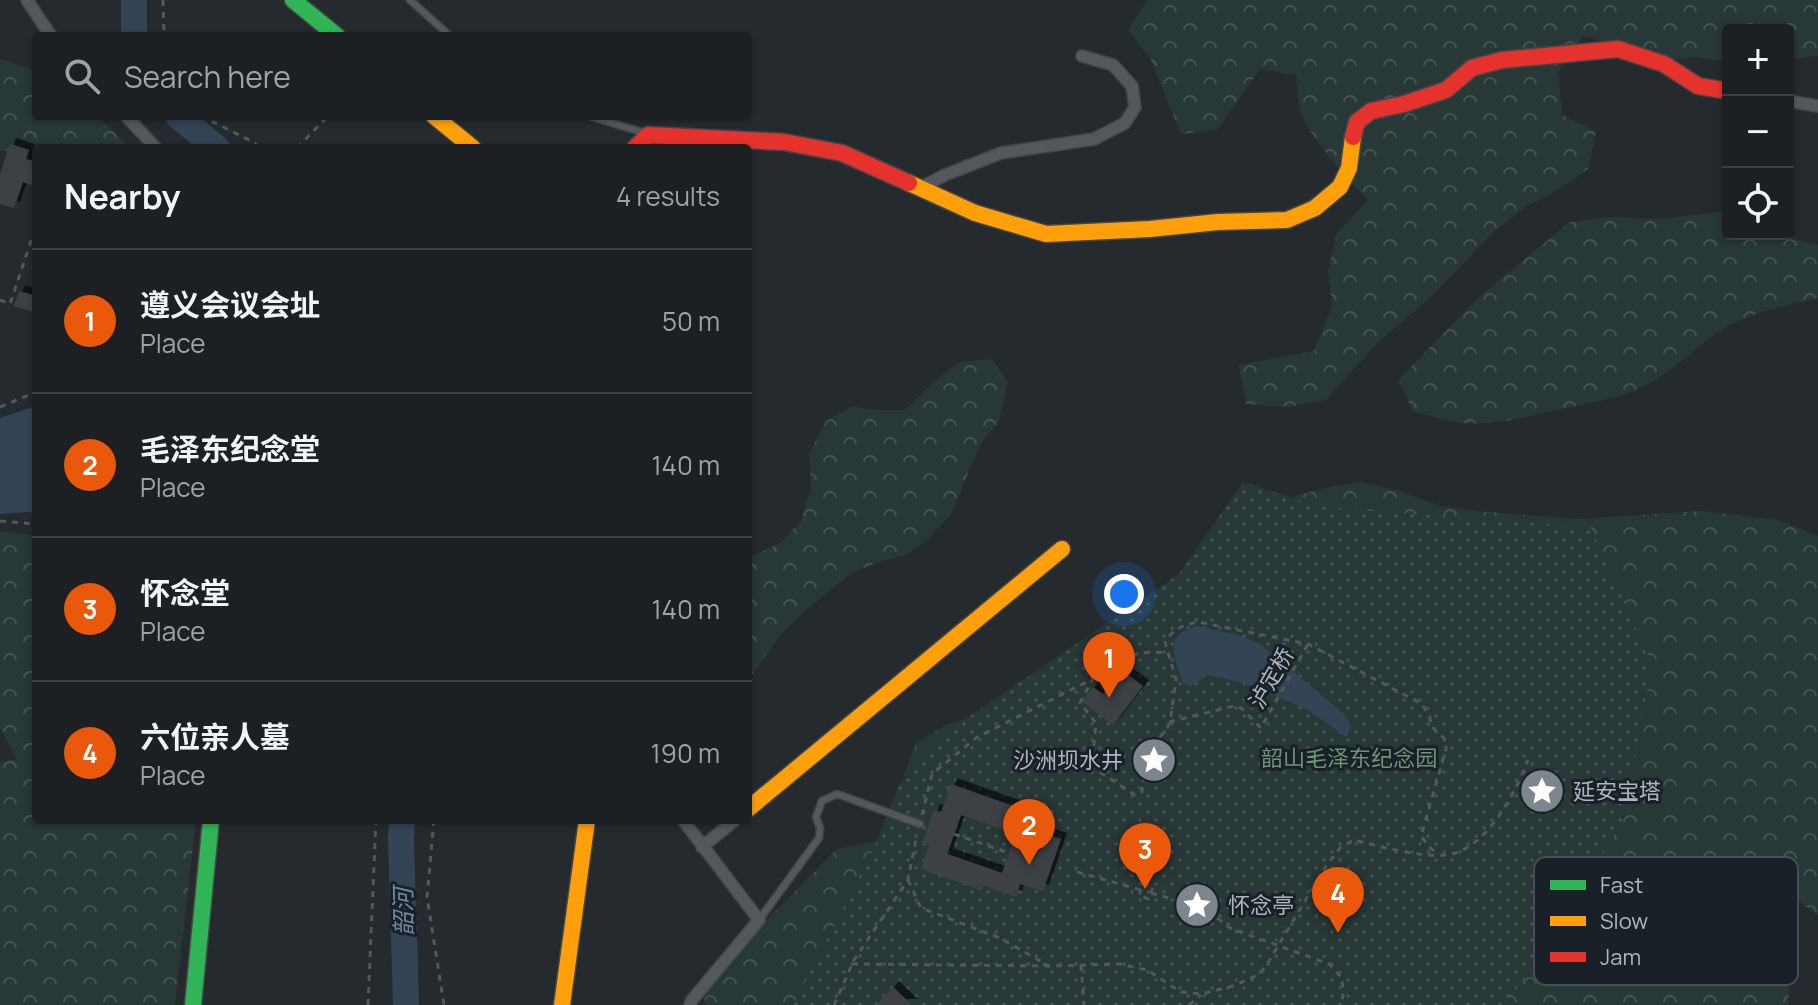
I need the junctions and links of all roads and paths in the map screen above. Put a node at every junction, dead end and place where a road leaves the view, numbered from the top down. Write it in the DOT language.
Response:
graph roads {
  1 [pos="27,0"];
  2 [pos="163,0"];
  3 [pos="293,0"];
  4 [pos="410,0"];
  5 [pos="48,32"];
  6 [pos="164,32"];
  7 [pos="332,32"];
  8 [pos="446,32"];
  9 [pos="1082,56"];
  10 [pos="1722,90"];
  11 [pos="1794,102"];
  12 [pos="1818,106"];
  13 [pos="130,120"];
  14 [pos="209,120"];
  15 [pos="324,120"];
  16 [pos="439,120"];
  17 [pos="601,120"];
  18 [pos="648,135"];
  19 [pos="152,144"];
  20 [pos="256,144"];
  21 [pos="301,144"];
  22 [pos="468,144"];
  23 [pos="639,144"];
  24 [pos="920,188"];
  25 [pos="32,238"];
  26 [pos="0,300"];
  27 [pos="32,394"];
  28 [pos="0,407"];
  29 [pos="0,521"];
  30 [pos="32,524"];
  31 [pos="1062,549"];
  32 [pos="1308,644"];
  33 [pos="1168,652"];
  34 [pos="1094,677"];
  35 [pos="1169,722"];
  36 [pos="1528,760"];
  37 [pos="752,806"];
  38 [pos="211,824"];
  39 [pos="376,824"];
  40 [pos="434,824"];
  41 [pos="586,824"];
  42 [pos="686,824"];
  43 [pos="730,824"];
  44 [pos="920,824"];
  45 [pos="954,834"];
  46 [pos="702,847"];
  47 [pos="1009,853"];
  48 [pos="1440,855"];
  49 [pos="1077,872"];
  50 [pos="908,880"];
  51 [pos="759,920"];
  52 [pos="1279,946"];
  53 [pos="852,964"];
  54 [pos="1081,965"];
  55 [pos="1050,966"];
  56 [pos="1202,994"];
  57 [pos="193,1005"];
  58 [pos="368,1005"];
  59 [pos="444,1005"];
  60 [pos="562,1005"];
  61 [pos="690,1005"];
  62 [pos="834,1005"];
  63 [pos="1084,1005"];
  64 [pos="1189,1005"];
  65 [pos="1340,1005"];
  1 -- 5 [label="street"];
  2 -- 6 [label="path"];
  3 -- 7 [label="street"];
  4 -- 8 [label="lane"];
  9 -- 24 [label="street"];
  10 -- 24 [label="street"];
  11 -- 12 [label="street"];
  13 -- 19 [label="street"];
  14 -- 20 [label="path"];
  15 -- 21 [label="path"];
  16 -- 22 [label="street"];
  17 -- 18 [label="lane"];
  18 -- 23 [label="street"];
  18 -- 24 [label="street"];
  25 -- 26 [label="path"];
  27 -- 28 [label="path"];
  29 -- 30 [label="path"];
  31 -- 37 [label="street"];
  32 -- 33 [label="path"];
  32 -- 35 [label="path, 泸定桥"];
  32 -- 48 [label="path"];
  33 -- 34 [label="path"];
  33 -- 35 [label="path"];
  34 -- 35 [label="path"];
  34 -- 44 [label="path"];
  36 -- 48 [label="path"];
  38 -- 57 [label="street"];
  39 -- 58 [label="path"];
  40 -- 59 [label="path"];
  41 -- 60 [label="street"];
  42 -- 46 [label="street"];
  43 -- 46 [label="street"];
  44 -- 50 [label="path"];
  44 -- 51 [label="lane"];
  45 -- 47 [label="path"];
  46 -- 51 [label="street"];
  48 -- 52 [label="path"];
  49 -- 52 [label="path"];
  50 -- 53 [label="path"];
  50 -- 55 [label="path"];
  51 -- 61 [label="street"];
  52 -- 56 [label="path"];
  52 -- 65 [label="path"];
  53 -- 55 [label="path"];
  53 -- 62 [label="path"];
  54 -- 55 [label="path"];
  54 -- 56 [label="path"];
  54 -- 63 [label="path"];
  56 -- 64 [label="path"];
}
